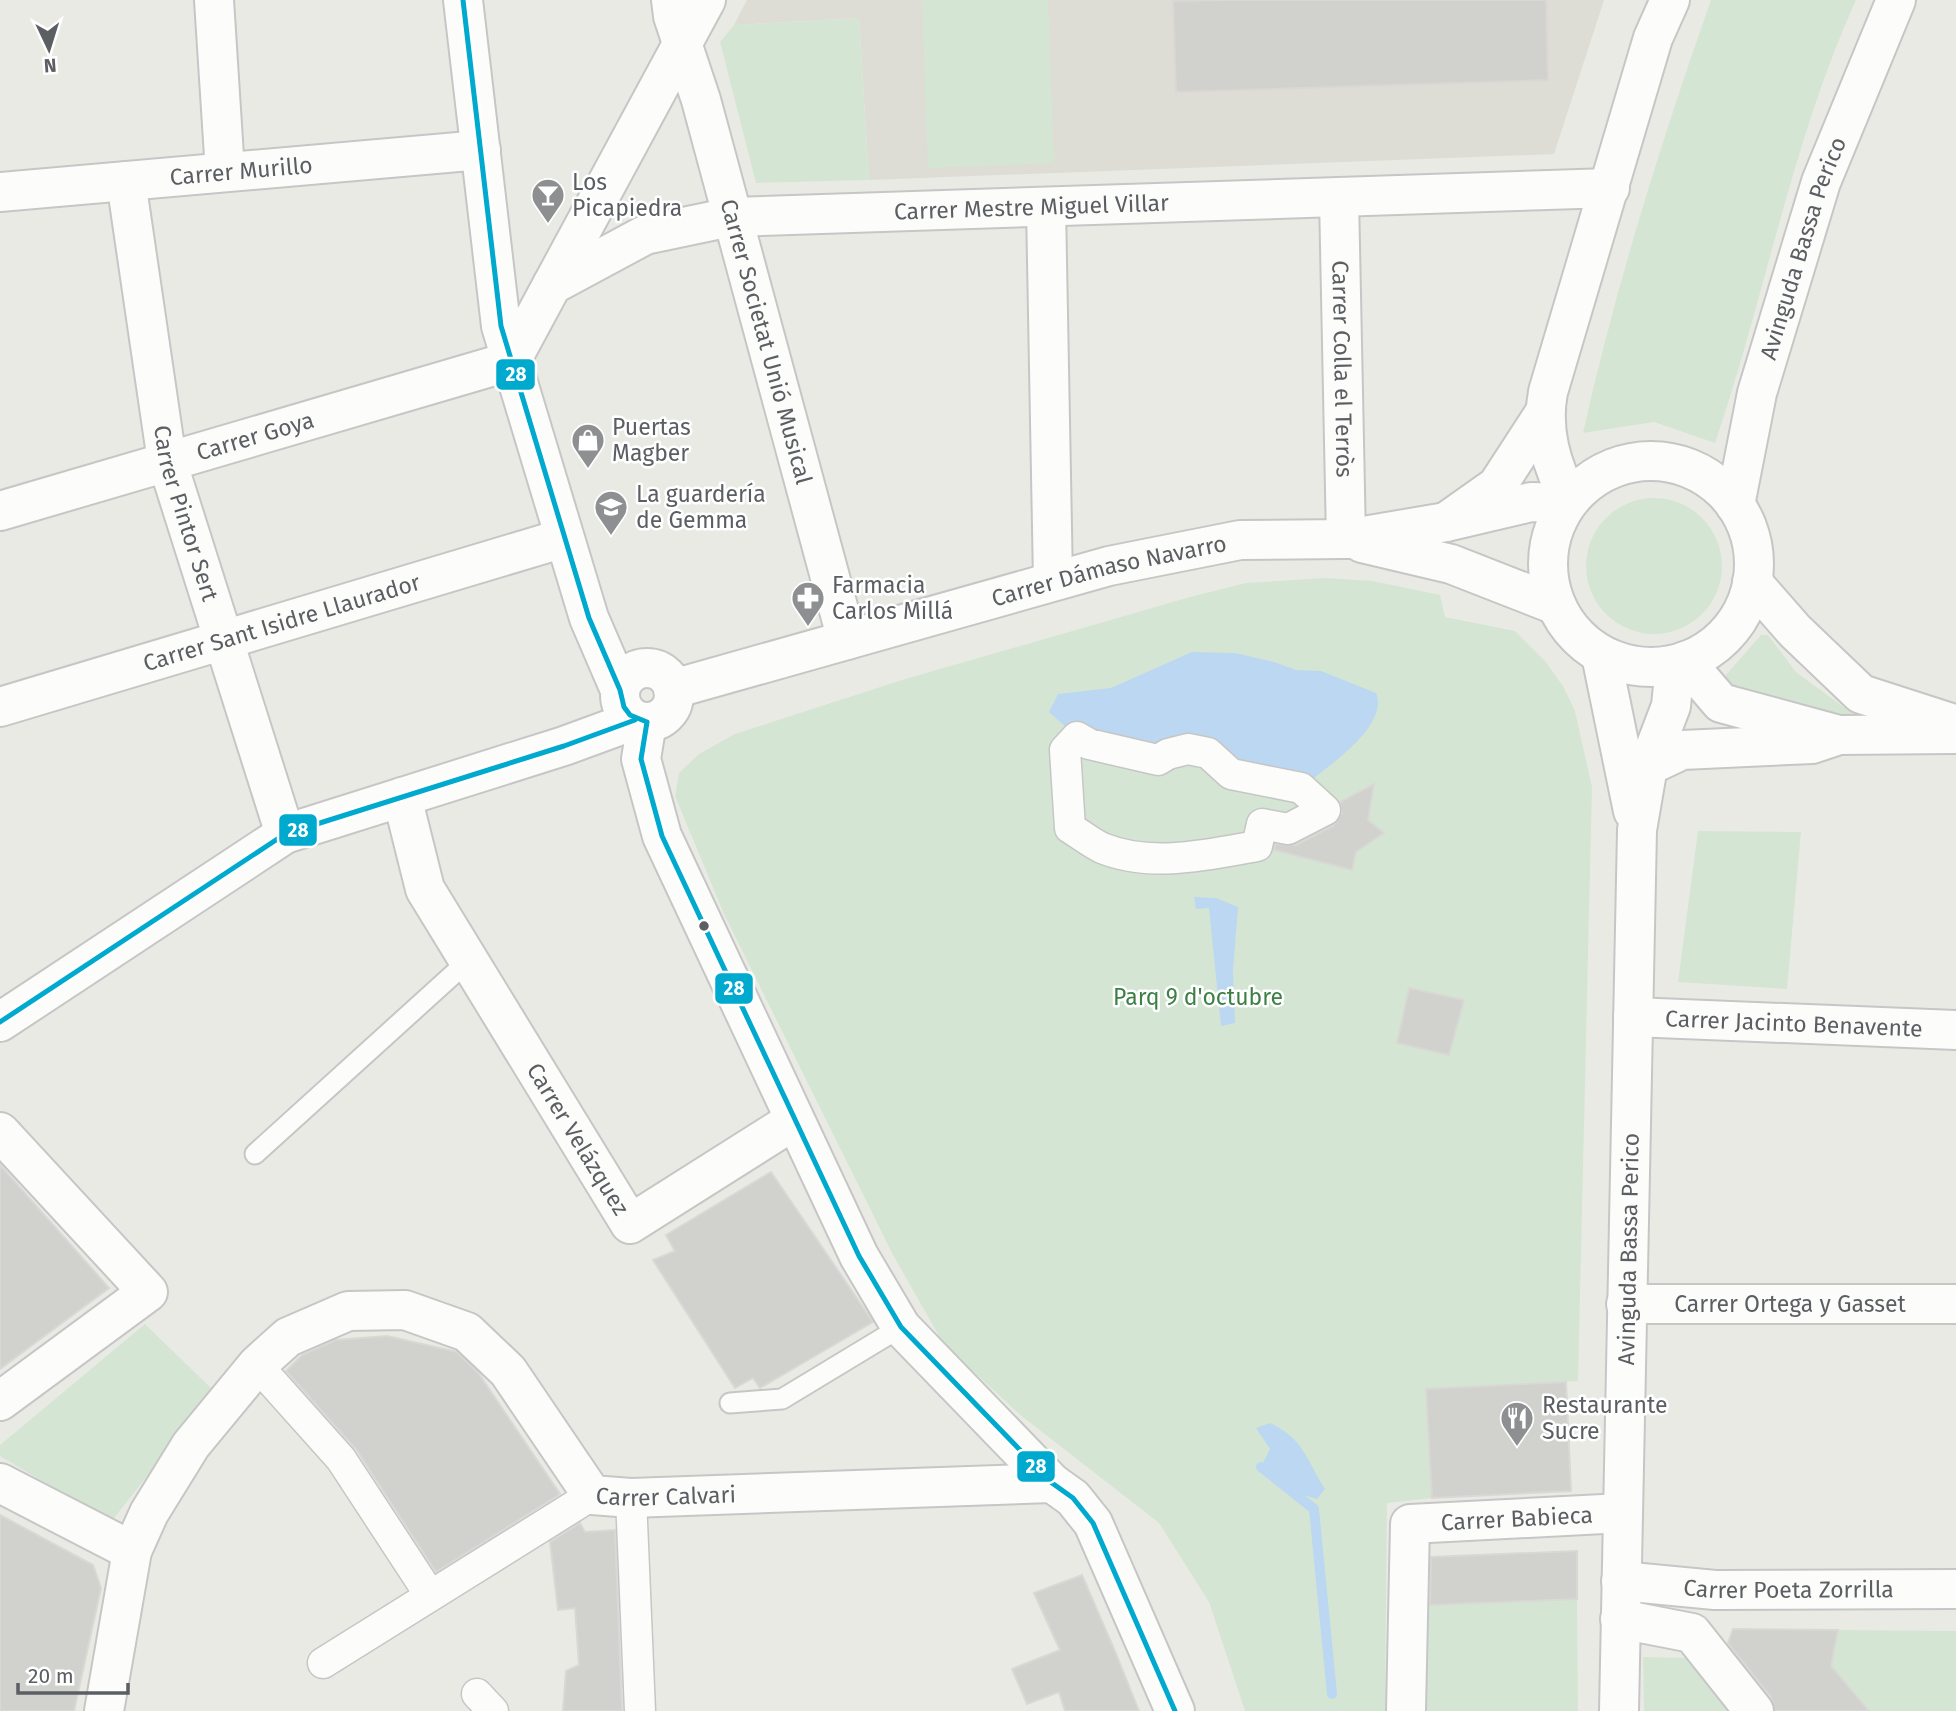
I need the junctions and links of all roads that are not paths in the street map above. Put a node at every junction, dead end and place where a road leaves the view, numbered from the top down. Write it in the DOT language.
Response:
graph roads {
  1 [pos="214,0"];
  2 [pos="463,0"];
  3 [pos="671,0"];
  4 [pos="706,0"];
  5 [pos="1670,0"];
  6 [pos="1896,0"];
  7 [pos="683,46"];
  8 [pos="481,150"];
  9 [pos="225,172"];
  10 [pos="126,181"];
  11 [pos="1610,187"];
  12 [pos="0,192"];
  13 [pos="1339,197"];
  14 [pos="1046,207"];
  15 [pos="731,217"];
  16 [pos="552,285"];
  17 [pos="511,360"];
  18 [pos="1545,412"];
  19 [pos="167,461"];
  20 [pos="1569,501"];
  21 [pos="1735,505"];
  22 [pos="0,511"];
  23 [pos="1446,522"];
  24 [pos="564,538"];
  25 [pos="1346,539"];
  26 [pos="1054,581"];
  27 [pos="1752,582"];
  28 [pos="1556,605"];
  29 [pos="848,640"];
  30 [pos="223,641"];
  31 [pos="1601,655"];
  32 [pos="1680,663"];
  33 [pos="0,707"];
  34 [pos="634,710"];
  35 [pos="1956,724"];
  36 [pos="1956,734"];
  37 [pos="1839,735"];
  38 [pos="1648,766"];
  39 [pos="402,797"];
  40 [pos="1325,810"];
  41 [pos="1637,830"];
  42 [pos="285,834"];
  43 [pos="468,961"];
  44 [pos="1633,1017"];
  45 [pos="0,1022"];
  46 [pos="1956,1030"];
  47 [pos="793,1121"];
  48 [pos="0,1132"];
  49 [pos="255,1154"];
  50 [pos="1626,1304"];
  51 [pos="1956,1304"];
  52 [pos="901,1328"];
  53 [pos="257,1365"];
  54 [pos="0,1401"];
  55 [pos="730,1403"];
  56 [pos="0,1483"];
  57 [pos="1052,1483"];
  58 [pos="592,1495"];
  59 [pos="631,1498"];
  60 [pos="1623,1513"];
  61 [pos="132,1550"];
  62 [pos="1621,1581"];
  63 [pos="1715,1590"];
  64 [pos="1956,1590"];
  65 [pos="430,1595"];
  66 [pos="1620,1619"];
  67 [pos="1692,1633"];
  68 [pos="323,1663"];
  69 [pos="104,1711"];
  70 [pos="640,1711"];
  71 [pos="1175,1711"];
  72 [pos="1406,1711"];
  73 [pos="1619,1711"];
  74 [pos="1754,1711"];
  1 -- 9 [label="street"];
  2 -- 8 [label="street"];
  3 -- 7 [label="street, Carrer Societat Unió Musical"];
  4 -- 7 [label="street"];
  5 -- 11 [label="street"];
  6 -- 21 [label="street, Avinguda Bassa Perico"];
  7 -- 15 [label="street, Carrer Societat Unió Musical"];
  7 -- 16 [label="street"];
  8 -- 9 [label="street, Carrer Murillo"];
  8 -- 17 [label="street"];
  9 -- 10 [label="street, Carrer Murillo"];
  10 -- 12 [label="street, Carrer Murillo"];
  10 -- 19 [label="street, Carrer Pintor Sert"];
  11 -- 13 [label="street, Carrer Mestre Miguel Villar"];
  11 -- 18 [label="street"];
  13 -- 14 [label="street, Carrer Mestre Miguel Villar"];
  13 -- 25 [label="street, Carrer Colla el Terròs"];
  14 -- 15 [label="street, Carrer Mestre Miguel Villar"];
  14 -- 26 [label="street"];
  15 -- 16 [label="street, Carrer Mestre Miguel Villar"];
  15 -- 29 [label="street, Carrer Societat Unió Musical"];
  16 -- 17 [label="street"];
  17 -- 19 [label="street, Carrer Goya"];
  17 -- 24 [label="street"];
  18 -- 20 [label="street"];
  18 -- 23 [label="street"];
  19 -- 22 [label="street, Carrer Goya"];
  19 -- 30 [label="street, Carrer Pintor Sert"];
  20 -- 21 [label="street"];
  20 -- 23 [label="street, Carrer Dámaso Navarro"];
  20 -- 28 [label="street"];
  21 -- 27 [label="street"];
  23 -- 25 [label="street, Carrer Dámaso Navarro"];
  24 -- 30 [label="street, Carrer Sant Isidre Llaurador"];
  24 -- 34 [label="street"];
  25 -- 26 [label="street, Carrer Dámaso Navarro"];
  25 -- 28 [label="street, Carrer Dámaso Navarro"];
  26 -- 29 [label="street, Carrer Dámaso Navarro"];
  27 -- 32 [label="street"];
  27 -- 35 [label="street"];
  28 -- 31 [label="street"];
  29 -- 34 [label="street, Carrer Dámaso Navarro"];
  30 -- 33 [label="street, Carrer Sant Isidre Llaurador"];
  30 -- 42 [label="street, Carrer Pintor Sert"];
  31 -- 32 [label="street"];
  31 -- 41 [label="street, Avinguda Bassa Perico"];
  32 -- 37 [label="street"];
  32 -- 38 [label="street, Avinguda Bassa Perico"];
  34 -- 39 [label="street"];
  34 -- 47 [label="street"];
  36 -- 37 [label="street"];
  37 -- 38 [label="street"];
  38 -- 41 [label="street, Avinguda Bassa Perico"];
  39 -- 42 [label="street"];
  39 -- 43 [label="street, Carrer Velázquez"];
  40 -- 40 [label="street"];
  41 -- 44 [label="street, Avinguda Bassa Perico"];
  42 -- 45 [label="street"];
  43 -- 47 [label="street, Carrer Velázquez"];
  43 -- 49 [label="lane"];
  44 -- 46 [label="street, Carrer Jacinto Benavente"];
  44 -- 50 [label="street, Avinguda Bassa Perico"];
  47 -- 52 [label="street"];
  48 -- 54 [label="street"];
  50 -- 51 [label="street, Carrer Ortega y Gasset"];
  50 -- 60 [label="street, Avinguda Bassa Perico"];
  52 -- 55 [label="lane"];
  52 -- 57 [label="street"];
  53 -- 58 [label="street, Carrer Calvari"];
  53 -- 61 [label="street, Carrer Calvari"];
  53 -- 65 [label="street"];
  56 -- 61 [label="street"];
  57 -- 59 [label="street, Carrer Calvari"];
  57 -- 71 [label="street"];
  58 -- 59 [label="street, Carrer Calvari"];
  58 -- 65 [label="street"];
  59 -- 70 [label="street"];
  60 -- 62 [label="street, Avinguda Bassa Perico"];
  60 -- 72 [label="street, Carrer Babieca"];
  61 -- 69 [label="street, Carrer Calvari"];
  62 -- 63 [label="street, Carrer Poeta Zorrilla"];
  62 -- 66 [label="street, Avinguda Bassa Perico"];
  63 -- 64 [label="street, Carrer Poeta Zorrilla"];
  63 -- 67 [label="street"];
  65 -- 68 [label="street"];
  66 -- 67 [label="street"];
  66 -- 73 [label="street, Avinguda Bassa Perico"];
  67 -- 74 [label="street"];
}
